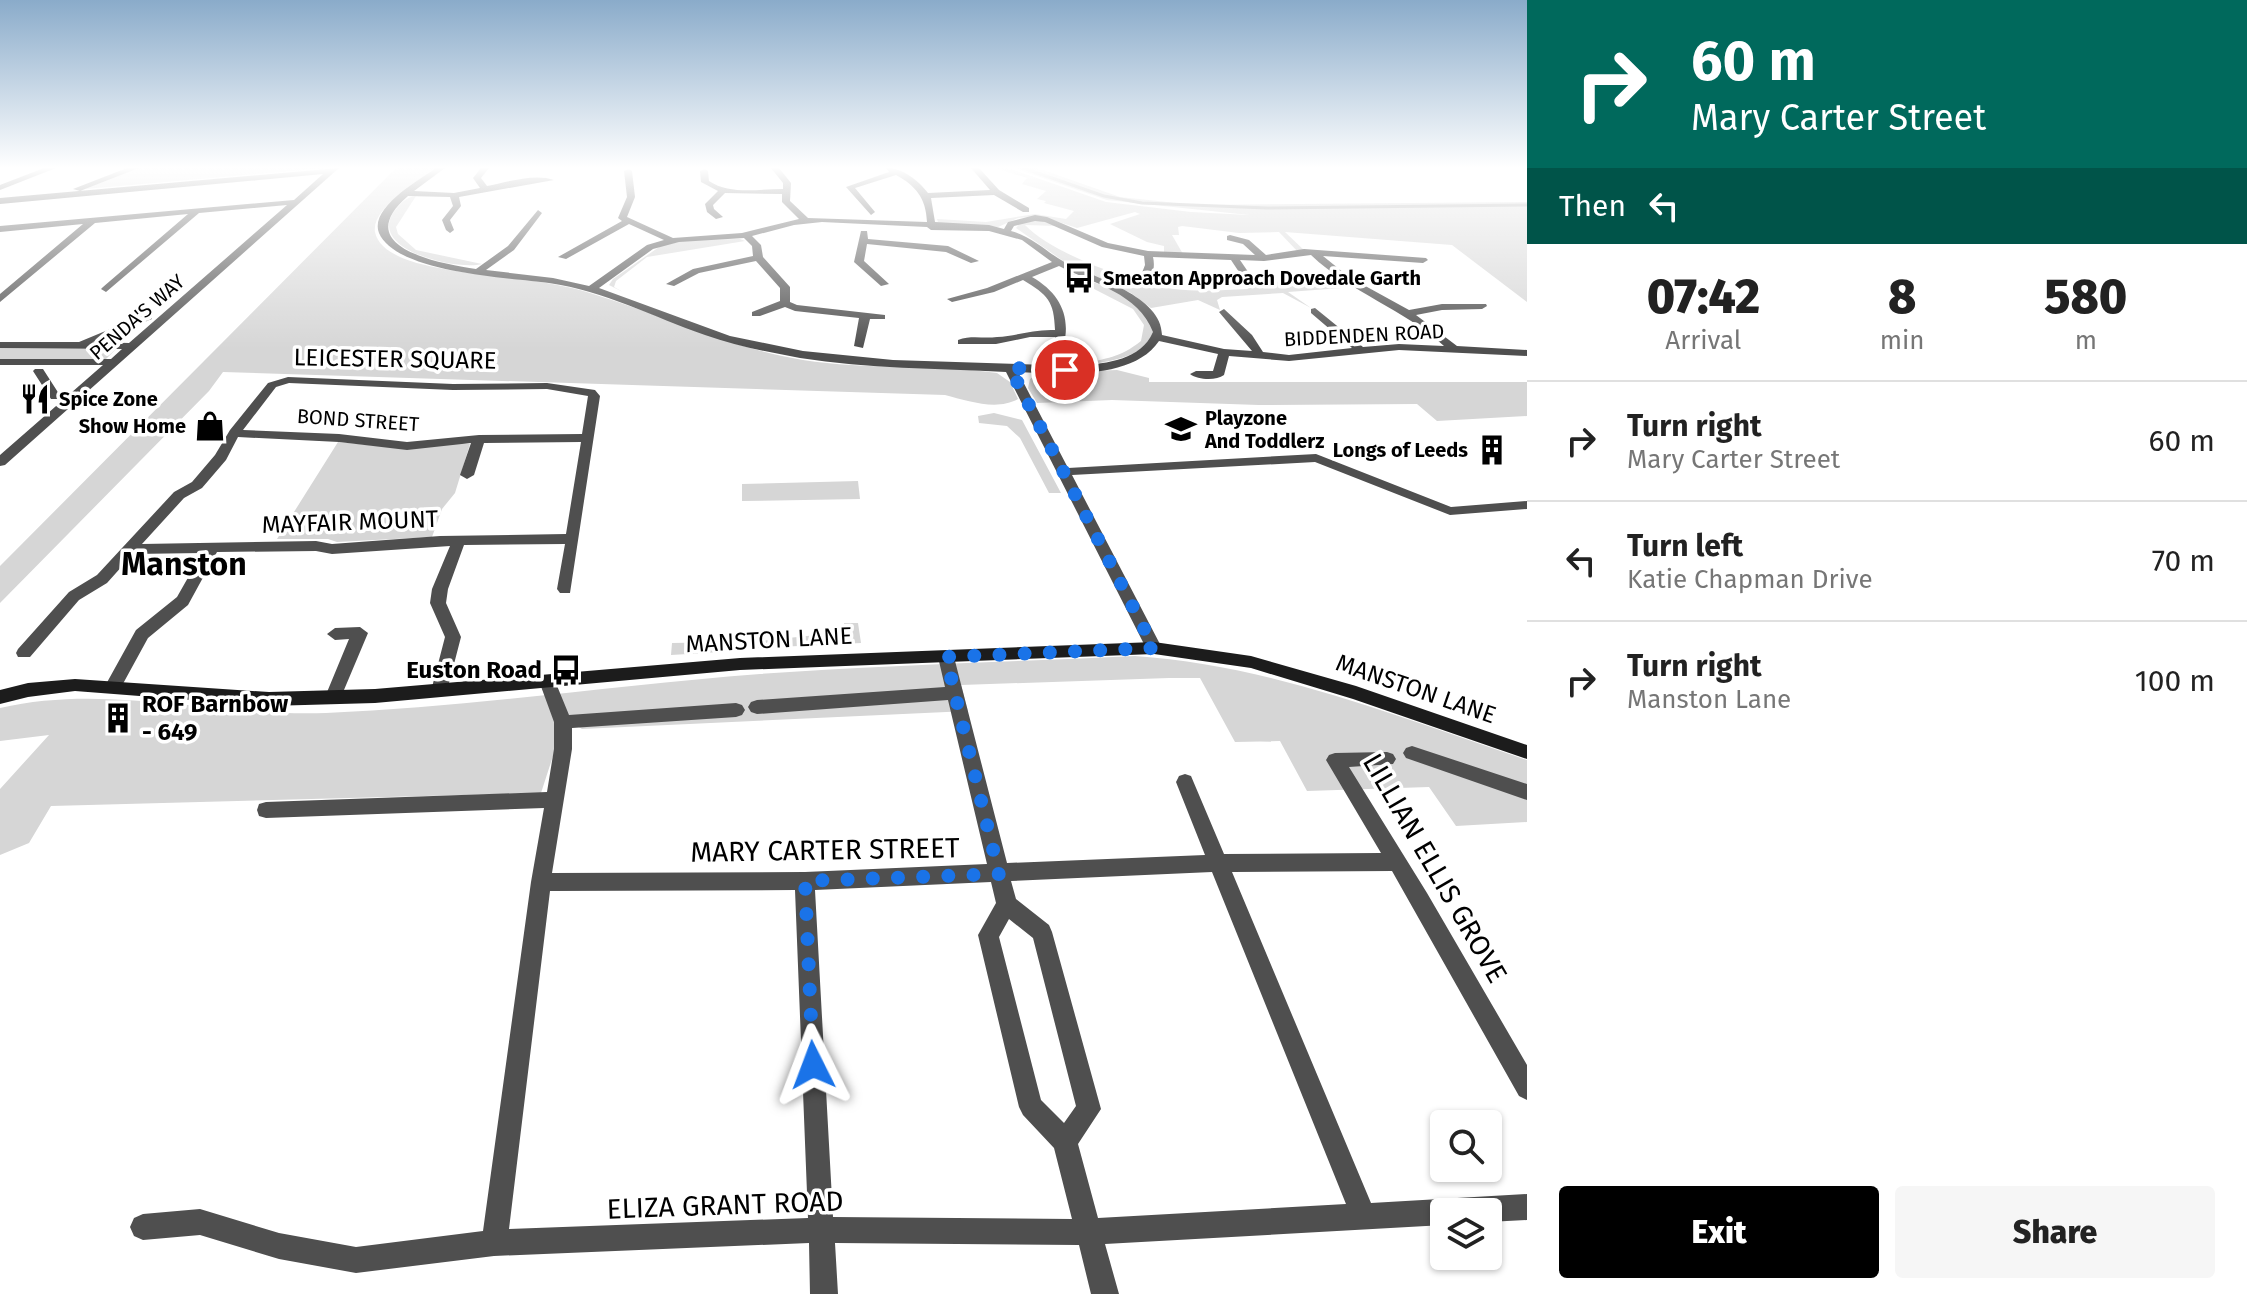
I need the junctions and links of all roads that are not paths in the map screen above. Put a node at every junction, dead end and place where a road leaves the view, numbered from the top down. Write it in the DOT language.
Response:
graph roads {
  1 [pos="83,228"];
  2 [pos="177,228"];
  3 [pos="266,228"];
  4 [pos="383,228"];
  5 [pos="526,228"];
  6 [pos="615,228"];
  7 [pos="642,228"];
  8 [pos="772,228"];
  9 [pos="865,228"];
  10 [pos="957,228"];
  11 [pos="1008,228"];
  12 [pos="1066,228"];
  13 [pos="1007,231"];
  14 [pos="746,235"];
  15 [pos="1230,238"];
  16 [pos="670,240"];
  17 [pos="862,241"];
  18 [pos="1314,253"];
  19 [pos="1148,254"];
  20 [pos="968,255"];
  21 [pos="563,257"];
  22 [pos="758,258"];
  23 [pos="1264,258"];
  24 [pos="1235,259"];
  25 [pos="1409,259"];
  26 [pos="1423,260"];
  27 [pos="1059,263"];
  28 [pos="1416,269"];
  29 [pos="479,271"];
  30 [pos="1150,275"];
  31 [pos="1023,276"];
  32 [pos="1251,278"];
  33 [pos="884,279"];
  34 [pos="659,281"];
  35 [pos="106,289"];
  36 [pos="591,289"];
  37 [pos="0,299"];
  38 [pos="952,299"];
  39 [pos="785,303"];
  40 [pos="1482,306"];
  41 [pos="1315,311"];
  42 [pos="1410,313"];
  43 [pos="756,314"];
  44 [pos="865,316"];
  45 [pos="148,317"];
  46 [pos="881,317"];
  47 [pos="1325,321"];
  48 [pos="1339,321"];
  49 [pos="1212,322"];
  50 [pos="1157,337"];
  51 [pos="962,342"];
  52 [pos="0,345"];
  53 [pos="80,346"];
  54 [pos="132,346"];
  55 [pos="859,346"];
  56 [pos="1453,348"];
  57 [pos="1526,349"];
  58 [pos="1360,350"];
  59 [pos="1224,352"];
  60 [pos="1259,356"];
  61 [pos="0,362"];
  62 [pos="113,362"];
  63 [pos="1010,368"];
  64 [pos="39,371"];
  65 [pos="1196,374"];
  66 [pos="55,397"];
  67 [pos="234,433"];
  68 [pos="586,438"];
  69 [pos="479,439"];
  70 [pos="0,462"];
  71 [pos="1063,472"];
  72 [pos="467,475"];
  73 [pos="1527,505"];
  74 [pos="572,539"];
  75 [pos="458,542"];
  76 [pos="212,548"];
  77 [pos="129,549"];
  78 [pos="565,589"];
  79 [pos="335,634"];
  80 [pos="1154,648"];
  81 [pos="24,653"];
  82 [pos="946,657"];
  83 [pos="547,681"];
  84 [pos="113,686"];
  85 [pos="439,691"];
  86 [pos="952,693"];
  87 [pos="0,697"];
  88 [pos="333,697"];
  89 [pos="757,707"];
  90 [pos="736,710"];
  91 [pos="563,722"];
  92 [pos="1527,752"];
  93 [pos="1412,753"];
  94 [pos="1387,759"];
  95 [pos="1185,782"];
  96 [pos="1527,792"];
  97 [pos="554,800"];
  98 [pos="266,810"];
  99 [pos="1397,862"];
  100 [pos="1218,863"];
  101 [pos="999,874"];
  102 [pos="805,881"];
  103 [pos="541,882"];
  104 [pos="1007,905"];
  105 [pos="1519,1062"];
  106 [pos="1527,1088"];
  107 [pos="1065,1141"];
  108 [pos="1527,1207"];
  109 [pos="1364,1216"];
  110 [pos="143,1227"];
  111 [pos="820,1230"];
  112 [pos="1088,1232"];
  113 [pos="494,1243"];
  114 [pos="824,1294"];
  115 [pos="1105,1294"];
  1 -- 37 [label="street"];
  2 -- 35 [label="street"];
  3 -- 54 [label="street, PENDA'S WAY"];
  4 -- 29 [label="street"];
  5 -- 29 [label="street"];
  6 -- 21 [label="street"];
  7 -- 16 [label="street"];
  8 -- 14 [label="street"];
  9 -- 17 [label="street"];
  10 -- 13 [label="street"];
  11 -- 13 [label="street"];
  12 -- 19 [label="street"];
  13 -- 27 [label="street"];
  14 -- 16 [label="street"];
  14 -- 22 [label="street"];
  15 -- 23 [label="street"];
  16 -- 36 [label="street"];
  17 -- 20 [label="street"];
  17 -- 33 [label="street"];
  18 -- 23 [label="street"];
  18 -- 25 [label="street"];
  18 -- 42 [label="street"];
  19 -- 24 [label="street"];
  19 -- 30 [label="street"];
  22 -- 34 [label="street"];
  22 -- 39 [label="street"];
  23 -- 24 [label="street"];
  24 -- 32 [label="street"];
  25 -- 26 [label="street"];
  25 -- 28 [label="street"];
  27 -- 31 [label="street"];
  27 -- 50 [label="street"];
  29 -- 36 [label="street"];
  31 -- 38 [label="street"];
  31 -- 51 [label="street"];
  36 -- 63 [label="street"];
  39 -- 43 [label="street"];
  39 -- 44 [label="street"];
  40 -- 42 [label="street"];
  41 -- 47 [label="street"];
  42 -- 56 [label="street"];
  44 -- 46 [label="street"];
  44 -- 55 [label="street"];
  45 -- 53 [label="street, PENDA'S WAY"];
  47 -- 48 [label="street"];
  47 -- 58 [label="street"];
  49 -- 60 [label="street"];
  50 -- 59 [label="street, BIDDENDEN ROAD"];
  50 -- 63 [label="street"];
  52 -- 53 [label="street"];
  53 -- 54 [label="street"];
  54 -- 62 [label="street, PENDA'S WAY"];
  56 -- 57 [label="street, BIDDENDEN ROAD"];
  56 -- 58 [label="street, BIDDENDEN ROAD"];
  58 -- 60 [label="street, BIDDENDEN ROAD"];
  59 -- 60 [label="street, BIDDENDEN ROAD"];
  59 -- 65 [label="street"];
  61 -- 62 [label="street"];
  62 -- 70 [label="street, PENDA'S WAY"];
  63 -- 71 [label="street"];
  64 -- 66 [label="street"];
  67 -- 68 [label="street, LEICESTER SQUARE"];
  67 -- 69 [label="street, BOND STREET"];
  67 -- 77 [label="street, LEICESTER SQUARE"];
  68 -- 69 [label="street, BOND STREET"];
  68 -- 74 [label="street, LEICESTER SQUARE"];
  69 -- 72 [label="street"];
  71 -- 73 [label="street"];
  71 -- 80 [label="street"];
  74 -- 75 [label="street, MAYFAIR MOUNT"];
  74 -- 78 [label="street, LEICESTER SQUARE"];
  75 -- 76 [label="street, MAYFAIR MOUNT"];
  75 -- 85 [label="street"];
  76 -- 77 [label="street, MAYFAIR MOUNT"];
  76 -- 84 [label="street"];
  77 -- 81 [label="street, LEICESTER SQUARE"];
  79 -- 88 [label="street"];
  80 -- 82 [label="street, MANSTON LANE"];
  80 -- 92 [label="street, MANSTON LANE"];
  82 -- 83 [label="street, MANSTON LANE"];
  82 -- 86 [label="street"];
  83 -- 85 [label="street, MANSTON LANE"];
  83 -- 91 [label="street"];
  84 -- 87 [label="street, MANSTON LANE"];
  84 -- 88 [label="street, MANSTON LANE"];
  85 -- 88 [label="street, MANSTON LANE"];
  86 -- 89 [label="street"];
  86 -- 101 [label="street"];
  90 -- 91 [label="street"];
  91 -- 97 [label="street"];
  93 -- 96 [label="street"];
  94 -- 99 [label="street, LILLIAN ELLIS GROVE"];
  95 -- 100 [label="street"];
  97 -- 98 [label="street"];
  97 -- 103 [label="street"];
  99 -- 100 [label="street, MARY CARTER STREET"];
  99 -- 105 [label="street, LILLIAN ELLIS GROVE"];
  100 -- 101 [label="street, MARY CARTER STREET"];
  100 -- 109 [label="street"];
  101 -- 102 [label="street, MARY CARTER STREET"];
  101 -- 104 [label="street"];
  102 -- 103 [label="street, MARY CARTER STREET"];
  102 -- 111 [label="street"];
  103 -- 113 [label="street"];
  104 -- 107 [label="street"];
  104 -- 107 [label="street"];
  105 -- 106 [label="street, LILLIAN ELLIS GROVE"];
  107 -- 112 [label="street"];
  108 -- 109 [label="street, ELIZA GRANT ROAD"];
  109 -- 112 [label="street, ELIZA GRANT ROAD"];
  110 -- 113 [label="street, ELIZA GRANT ROAD"];
  111 -- 112 [label="street, ELIZA GRANT ROAD"];
  111 -- 113 [label="street, ELIZA GRANT ROAD"];
  111 -- 114 [label="street"];
  112 -- 115 [label="street"];
}
